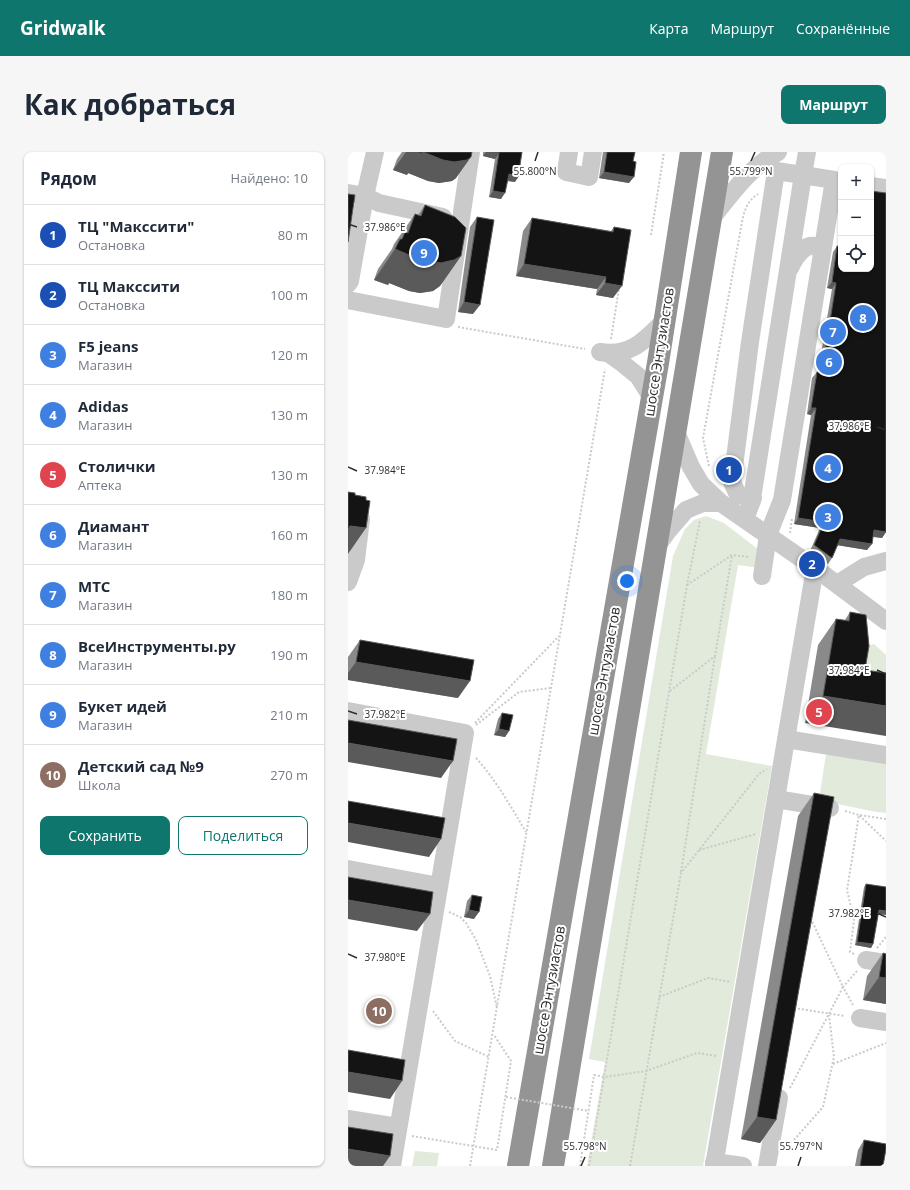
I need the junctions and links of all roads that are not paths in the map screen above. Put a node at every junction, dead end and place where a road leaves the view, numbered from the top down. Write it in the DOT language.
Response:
graph roads {
  1 [pos="375,152"];
  2 [pos="471,152"];
  3 [pos="569,152"];
  4 [pos="593,152"];
  5 [pos="691,152"];
  6 [pos="722,152"];
  7 [pos="778,152"];
  8 [pos="807,152"];
  9 [pos="803,176"];
  10 [pos="838,181"];
  11 [pos="874,186"];
  12 [pos="886,188"];
  13 [pos="357,195"];
  14 [pos="712,218"];
  15 [pos="461,221"];
  16 [pos="822,253"];
  17 [pos="787,274"];
  18 [pos="348,284"];
  19 [pos="348,300"];
  20 [pos="665,320"];
  21 [pos="652,398"];
  22 [pos="676,432"];
  23 [pos="753,495"];
  24 [pos="782,500"];
  25 [pos="721,503"];
  26 [pos="348,516"];
  27 [pos="744,519"];
  28 [pos="768,535"];
  29 [pos="655,549"];
  30 [pos="886,561"];
  31 [pos="763,568"];
  32 [pos="815,568"];
  33 [pos="348,582"];
  34 [pos="837,584"];
  35 [pos="854,597"];
  36 [pos="856,616"];
  37 [pos="886,621"];
  38 [pos="348,711"];
  39 [pos="786,739"];
  40 [pos="886,755"];
  41 [pos="776,799"];
  42 [pos="830,816"];
  43 [pos="348,869"];
  44 [pos="440,886"];
  45 [pos="866,960"];
  46 [pos="886,963"];
  47 [pos="860,1018"];
  48 [pos="886,1022"];
  49 [pos="785,1088"];
  50 [pos="348,1119"];
  51 [pos="398,1130"];
  52 [pos="714,1164"];
  53 [pos="392,1166"];
  54 [pos="518,1166"];
  55 [pos="553,1166"];
  56 [pos="743,1166"];
  57 [pos="767,1166"];
  1 -- 13 [label="street"];
  2 -- 15 [label="street"];
  3 -- 4 [label="street"];
  5 -- 20 [label="highway, шоссе Энтузиастов"];
  6 -- 14 [label="highway, шоссе Энтузиастов"];
  7 -- 14 [label="street"];
  8 -- 9 [label="street"];
  9 -- 10 [label="street"];
  9 -- 17 [label="street"];
  9 -- 23 [label="street"];
  10 -- 16 [label="street"];
  11 -- 12 [label="street"];
  13 -- 15 [label="street"];
  13 -- 18 [label="street"];
  14 -- 22 [label="highway, шоссе Энтузиастов"];
  15 -- 19 [label="street"];
  16 -- 17 [label="street"];
  16 -- 24 [label="street"];
  17 -- 23 [label="street"];
  20 -- 21 [label="highway, шоссе Энтузиастов"];
  20 -- 21 [label="street"];
  21 -- 54 [label="highway, шоссе Энтузиастов"];
  22 -- 25 [label="street"];
  22 -- 29 [label="highway, шоссе Энтузиастов"];
  23 -- 24 [label="street"];
  23 -- 27 [label="street"];
  24 -- 28 [label="street"];
  25 -- 27 [label="street"];
  25 -- 29 [label="street"];
  26 -- 33 [label="street"];
  27 -- 28 [label="street"];
  28 -- 31 [label="street"];
  28 -- 32 [label="street"];
  29 -- 55 [label="highway, шоссе Энтузиастов"];
  30 -- 34 [label="street"];
  32 -- 34 [label="street"];
  32 -- 39 [label="street"];
  34 -- 35 [label="street"];
  35 -- 36 [label="street"];
  35 -- 37 [label="street"];
  38 -- 44 [label="street"];
  39 -- 40 [label="street"];
  39 -- 41 [label="street"];
  41 -- 42 [label="street"];
  41 -- 52 [label="street"];
  43 -- 44 [label="street"];
  44 -- 51 [label="street"];
  45 -- 46 [label="street"];
  47 -- 48 [label="street"];
  49 -- 57 [label="street"];
  50 -- 51 [label="street"];
  51 -- 53 [label="street"];
  52 -- 56 [label="street"];
}
